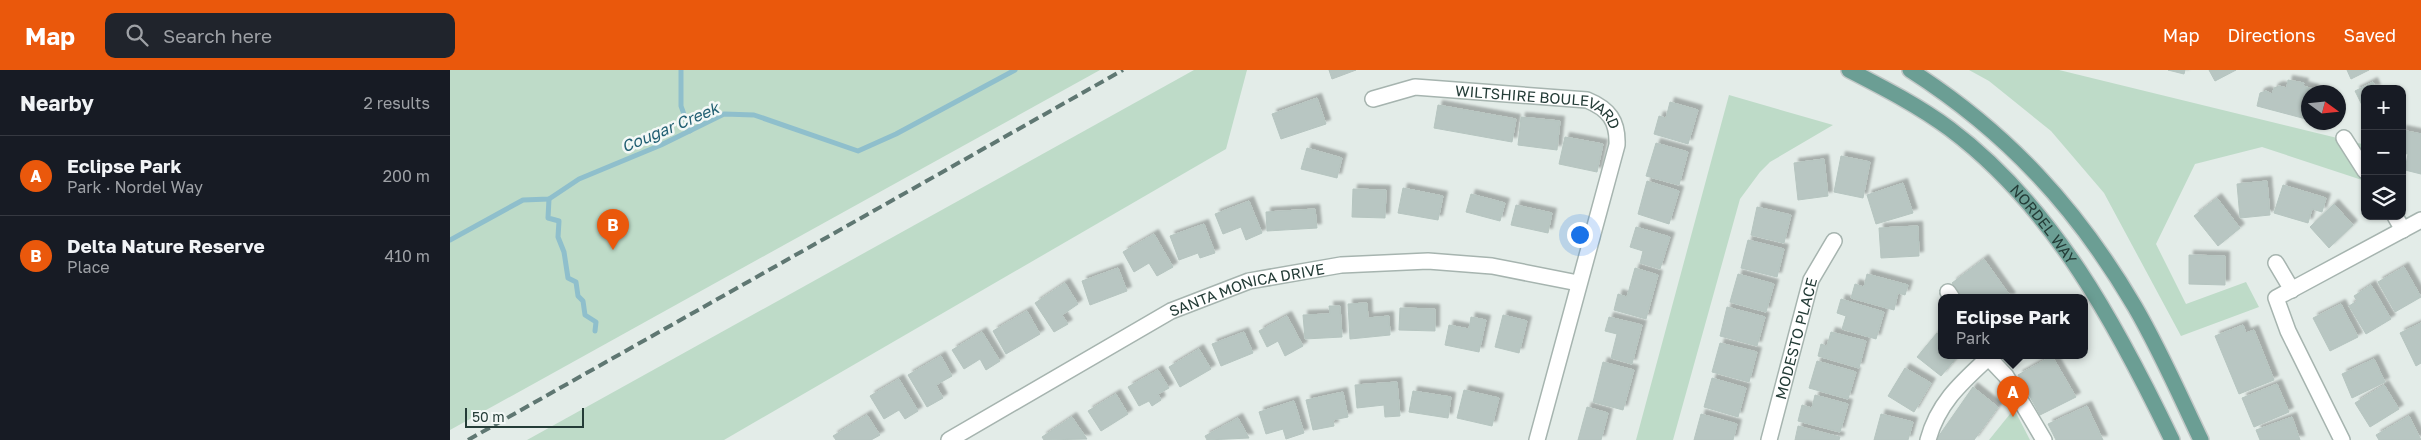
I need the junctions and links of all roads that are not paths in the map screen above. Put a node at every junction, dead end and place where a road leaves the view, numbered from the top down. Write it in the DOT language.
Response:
graph roads {
  1 [pos="1850,70"];
  2 [pos="1910,70"];
  3 [pos="1373,99"];
  4 [pos="2344,138"];
  5 [pos="2361,165"];
  6 [pos="2398,220"];
  7 [pos="2421,220"];
  8 [pos="2404,230"];
  9 [pos="1834,241"];
  10 [pos="2276,263"];
  11 [pos="1578,283"];
  12 [pos="2292,290"];
  13 [pos="1986,359"];
  14 [pos="1990,359"];
  15 [pos="949,440"];
  16 [pos="1537,440"];
  17 [pos="1768,440"];
  18 [pos="1928,440"];
  19 [pos="2044,440"];
  20 [pos="2172,440"];
  21 [pos="2201,440"];
  22 [pos="2342,440"];
  1 -- 20 [label="main road, NORDEL WAY"];
  2 -- 21 [label="main road, NORDEL WAY"];
  3 -- 11 [label="street, WILTSHIRE BOULEVARD"];
  4 -- 5 [label="street"];
  6 -- 8 [label="street"];
  7 -- 8 [label="street"];
  8 -- 12 [label="street"];
  9 -- 17 [label="street, MODESTO PLACE"];
  10 -- 12 [label="street"];
  11 -- 15 [label="street, SANTA MONICA DRIVE"];
  11 -- 16 [label="street, WILTSHIRE BOULEVARD"];
  12 -- 22 [label="street"];
  13 -- 18 [label="street"];
  14 -- 19 [label="street"];
}
